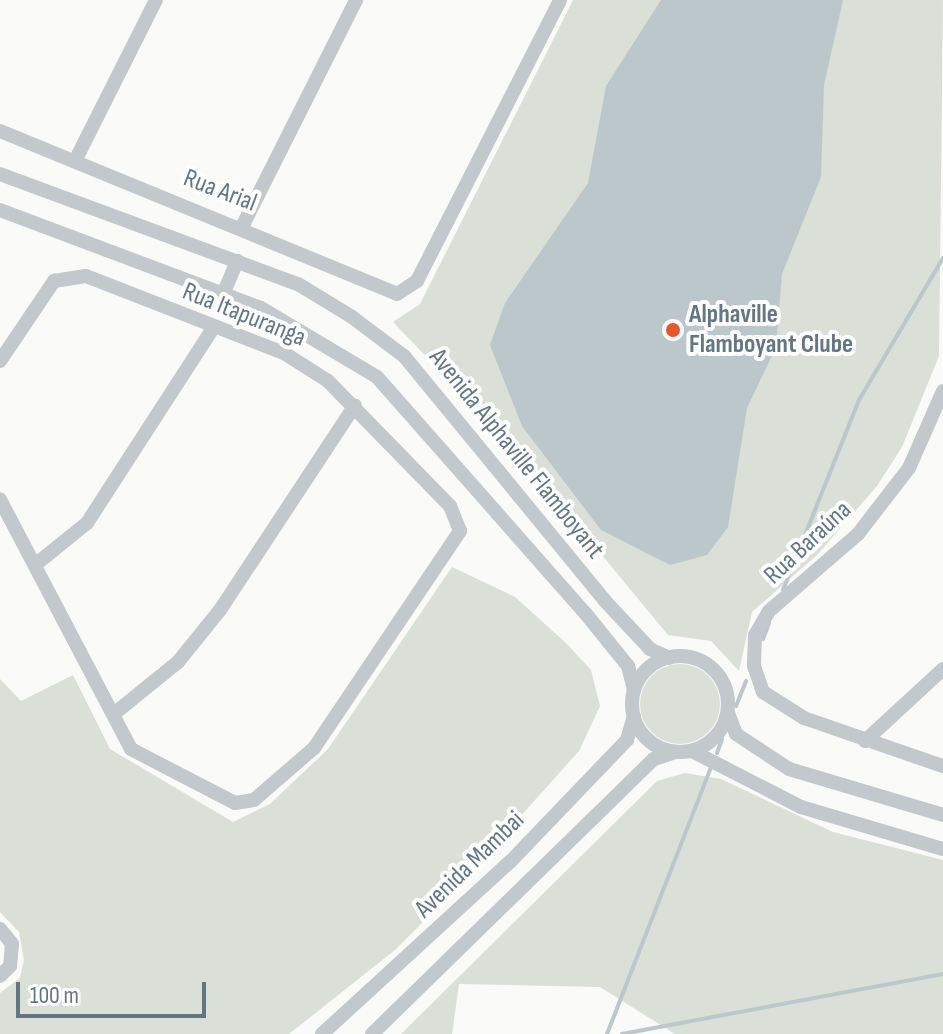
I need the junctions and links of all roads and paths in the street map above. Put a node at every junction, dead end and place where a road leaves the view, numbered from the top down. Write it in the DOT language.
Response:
graph roads {
  1 [pos="156,0"];
  2 [pos="356,0"];
  3 [pos="560,0"];
  4 [pos="0,131"];
  5 [pos="75,161"];
  6 [pos="0,174"];
  7 [pos="0,210"];
  8 [pos="243,225"];
  9 [pos="237,261"];
  10 [pos="224,292"];
  11 [pos="213,328"];
  12 [pos="0,361"];
  13 [pos="943,391"];
  14 [pos="355,405"];
  15 [pos="0,499"];
  16 [pos="35,565"];
  17 [pos="669,658"];
  18 [pos="943,669"];
  19 [pos="634,690"];
  20 [pos="115,713"];
  21 [pos="728,713"];
  22 [pos="634,716"];
  23 [pos="865,741"];
  24 [pos="692,751"];
  25 [pos="676,752"];
  26 [pos="943,766"];
  27 [pos="943,815"];
  28 [pos="943,849"];
  29 [pos="0,929"];
  30 [pos="0,976"];
  31 [pos="322,1034"];
  32 [pos="372,1034"];
  1 -- 5 [label="street"];
  2 -- 8 [label="street"];
  3 -- 8 [label="street, Rua Arial"];
  4 -- 5 [label="street, Rua Arial"];
  5 -- 8 [label="street, Rua Arial"];
  6 -- 9 [label="street, Avenida Alphaville Flamboyant"];
  7 -- 10 [label="street, Avenida Alphaville Flamboyant"];
  9 -- 10 [label="street"];
  9 -- 17 [label="street, Avenida Alphaville Flamboyant"];
  10 -- 19 [label="street, Avenida Alphaville Flamboyant"];
  11 -- 12 [label="street, Rua Itapuranga"];
  11 -- 14 [label="street, Rua Itapuranga"];
  11 -- 16 [label="street"];
  13 -- 23 [label="street, Rua Baraúna"];
  14 -- 20 [label="street"];
  14 -- 20 [label="street, Rua Itapuranga"];
  15 -- 16 [label="street"];
  16 -- 20 [label="street"];
  17 -- 19 [label="street"];
  17 -- 21 [label="street"];
  18 -- 23 [label="street"];
  19 -- 22 [label="street"];
  21 -- 24 [label="street"];
  21 -- 27 [label="street"];
  22 -- 25 [label="street"];
  22 -- 31 [label="street, Avenida Mambai"];
  23 -- 26 [label="street, Rua Baraúna"];
  24 -- 25 [label="street"];
  24 -- 28 [label="street"];
  25 -- 32 [label="street"];
  29 -- 30 [label="street"];
}
